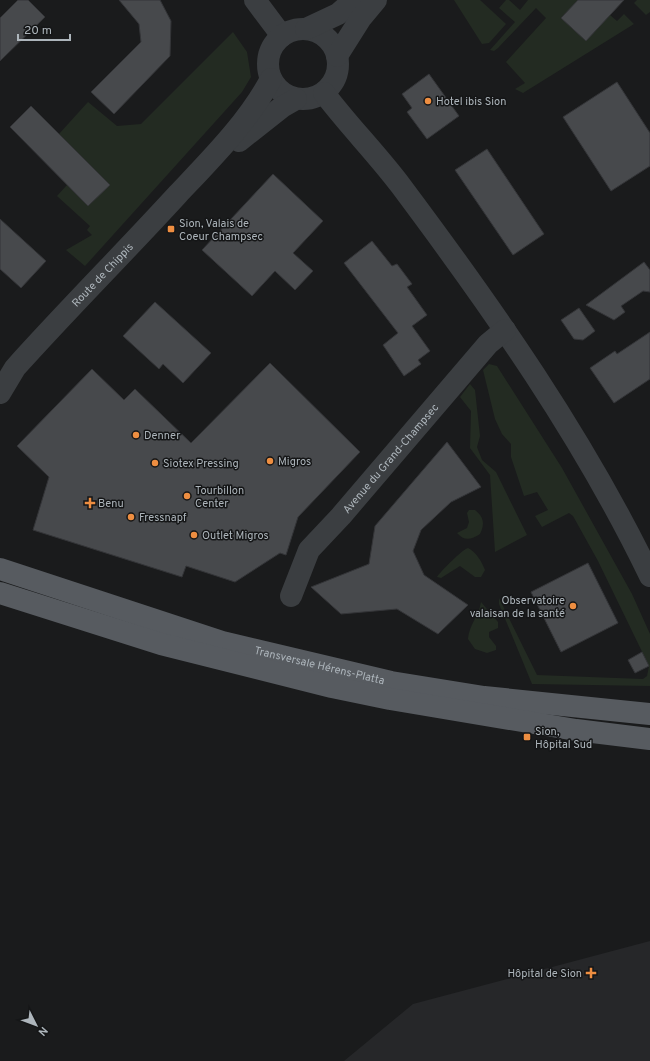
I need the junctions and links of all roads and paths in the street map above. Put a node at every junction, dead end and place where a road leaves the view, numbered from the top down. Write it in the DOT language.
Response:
graph roads {
  1 [pos="255,0"];
  2 [pos="354,0"];
  3 [pos="376,0"];
  4 [pos="306,29"];
  5 [pos="282,36"];
  6 [pos="337,56"];
  7 [pos="271,79"];
  8 [pos="324,93"];
  9 [pos="296,99"];
  10 [pos="190,181"];
  11 [pos="505,330"];
  12 [pos="7,374"];
  13 [pos="0,392"];
  14 [pos="6,569"];
  15 [pos="650,576"];
  16 [pos="0,593"];
  17 [pos="291,596"];
  18 [pos="650,714"];
  19 [pos="650,739"];
  1 -- 5 [label="street"];
  2 -- 4 [label="street"];
  3 -- 6 [label="street"];
  4 -- 5 [label="street"];
  4 -- 6 [label="street"];
  5 -- 7 [label="street"];
  6 -- 8 [label="street"];
  7 -- 9 [label="street"];
  7 -- 10 [label="street, Route de Chippis"];
  8 -- 9 [label="street"];
  8 -- 11 [label="street"];
  9 -- 10 [label="street, Route de Chippis"];
  10 -- 12 [label="street, Route de Chippis"];
  11 -- 15 [label="street"];
  11 -- 17 [label="street, Avenue du Grand-Champsec"];
  12 -- 13 [label="street, Route de Chippis"];
  14 -- 18 [label="main road, Transversale Hérens-Platta"];
  16 -- 19 [label="main road, Transversale Hérens-Platta"];
}
